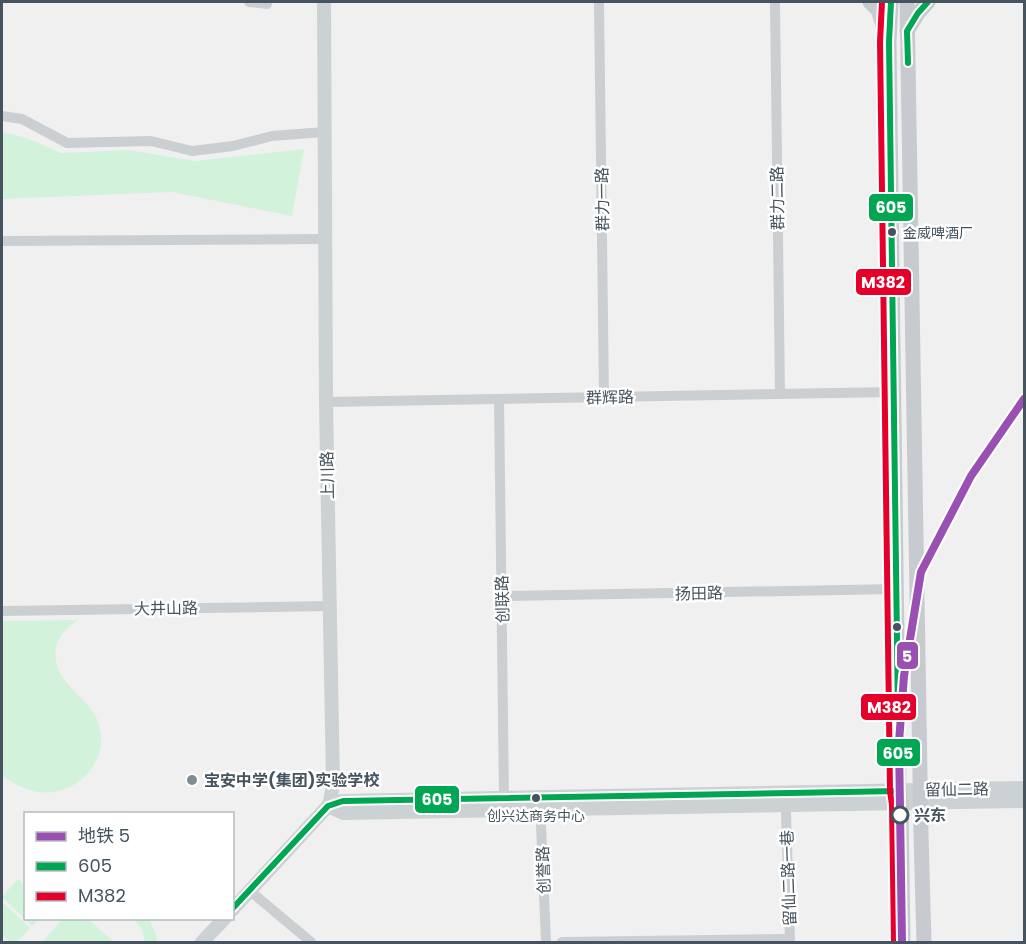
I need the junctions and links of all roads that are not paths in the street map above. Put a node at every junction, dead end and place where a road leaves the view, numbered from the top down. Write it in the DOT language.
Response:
graph roads {
  1 [pos="249,2"];
  2 [pos="324,2"];
  3 [pos="599,2"];
  4 [pos="775,2"];
  5 [pos="870,2"];
  6 [pos="891,2"];
  7 [pos="907,2"];
  8 [pos="928,2"];
  9 [pos="267,4"];
  10 [pos="907,31"];
  11 [pos="889,42"];
  12 [pos="2,116"];
  13 [pos="324,132"];
  14 [pos="325,239"];
  15 [pos="2,241"];
  16 [pos="894,392"];
  17 [pos="780,394"];
  18 [pos="604,397"];
  19 [pos="499,399"];
  20 [pos="326,402"];
  21 [pos="896,589"];
  22 [pos="502,597"];
  23 [pos="330,606"];
  24 [pos="2,611"];
  25 [pos="1024,788"];
  26 [pos="900,797"];
  27 [pos="920,797"];
  28 [pos="504,798"];
  29 [pos="1024,801"];
  30 [pos="540,804"];
  31 [pos="328,806"];
  32 [pos="786,813"];
  33 [pos="250,891"];
  34 [pos="234,908"];
  35 [pos="223,920"];
  36 [pos="790,940"];
  37 [pos="202,942"];
  38 [pos="311,942"];
  39 [pos="546,942"];
  40 [pos="562,942"];
  41 [pos="903,942"];
  42 [pos="924,942"];
  1 -- 9 [label="street"];
  2 -- 13 [label="street, 上川路"];
  3 -- 18 [label="street, 群力一路"];
  4 -- 17 [label="street, 群力二路"];
  5 -- 11 [label="main road"];
  6 -- 11 [label="main road"];
  7 -- 10 [label="main road"];
  8 -- 10 [label="main road"];
  10 -- 27 [label="main road"];
  11 -- 16 [label="main road"];
  12 -- 13 [label="street"];
  13 -- 14 [label="street, 上川路"];
  14 -- 15 [label="street"];
  14 -- 20 [label="street, 上川路"];
  16 -- 17 [label="street, 群辉路"];
  16 -- 21 [label="main road"];
  17 -- 18 [label="street, 群辉路"];
  18 -- 19 [label="street, 群辉路"];
  19 -- 20 [label="street, 群辉路"];
  19 -- 22 [label="street, 创联路"];
  20 -- 23 [label="street, 上川路"];
  21 -- 22 [label="street, 扬田路"];
  21 -- 26 [label="main road"];
  22 -- 28 [label="street, 创联路"];
  23 -- 24 [label="street, 大井山路"];
  23 -- 31 [label="street, 上川路"];
  25 -- 27 [label="street, 留仙二路"];
  26 -- 27 [label="street, 留仙二路"];
  26 -- 30 [label="street, 留仙二路"];
  26 -- 41 [label="main road"];
  27 -- 29 [label="street, 留仙二路"];
  27 -- 42 [label="main road"];
  28 -- 30 [label="street, 留仙二路"];
  28 -- 31 [label="street, 留仙二路"];
  30 -- 31 [label="street, 留仙二路"];
  30 -- 39 [label="street, 创誉路"];
  31 -- 33 [label="street"];
  32 -- 36 [label="street, 留仙二路一巷"];
  33 -- 34 [label="street"];
  33 -- 38 [label="street"];
  35 -- 37 [label="street"];
  36 -- 40 [label="street"];
}
